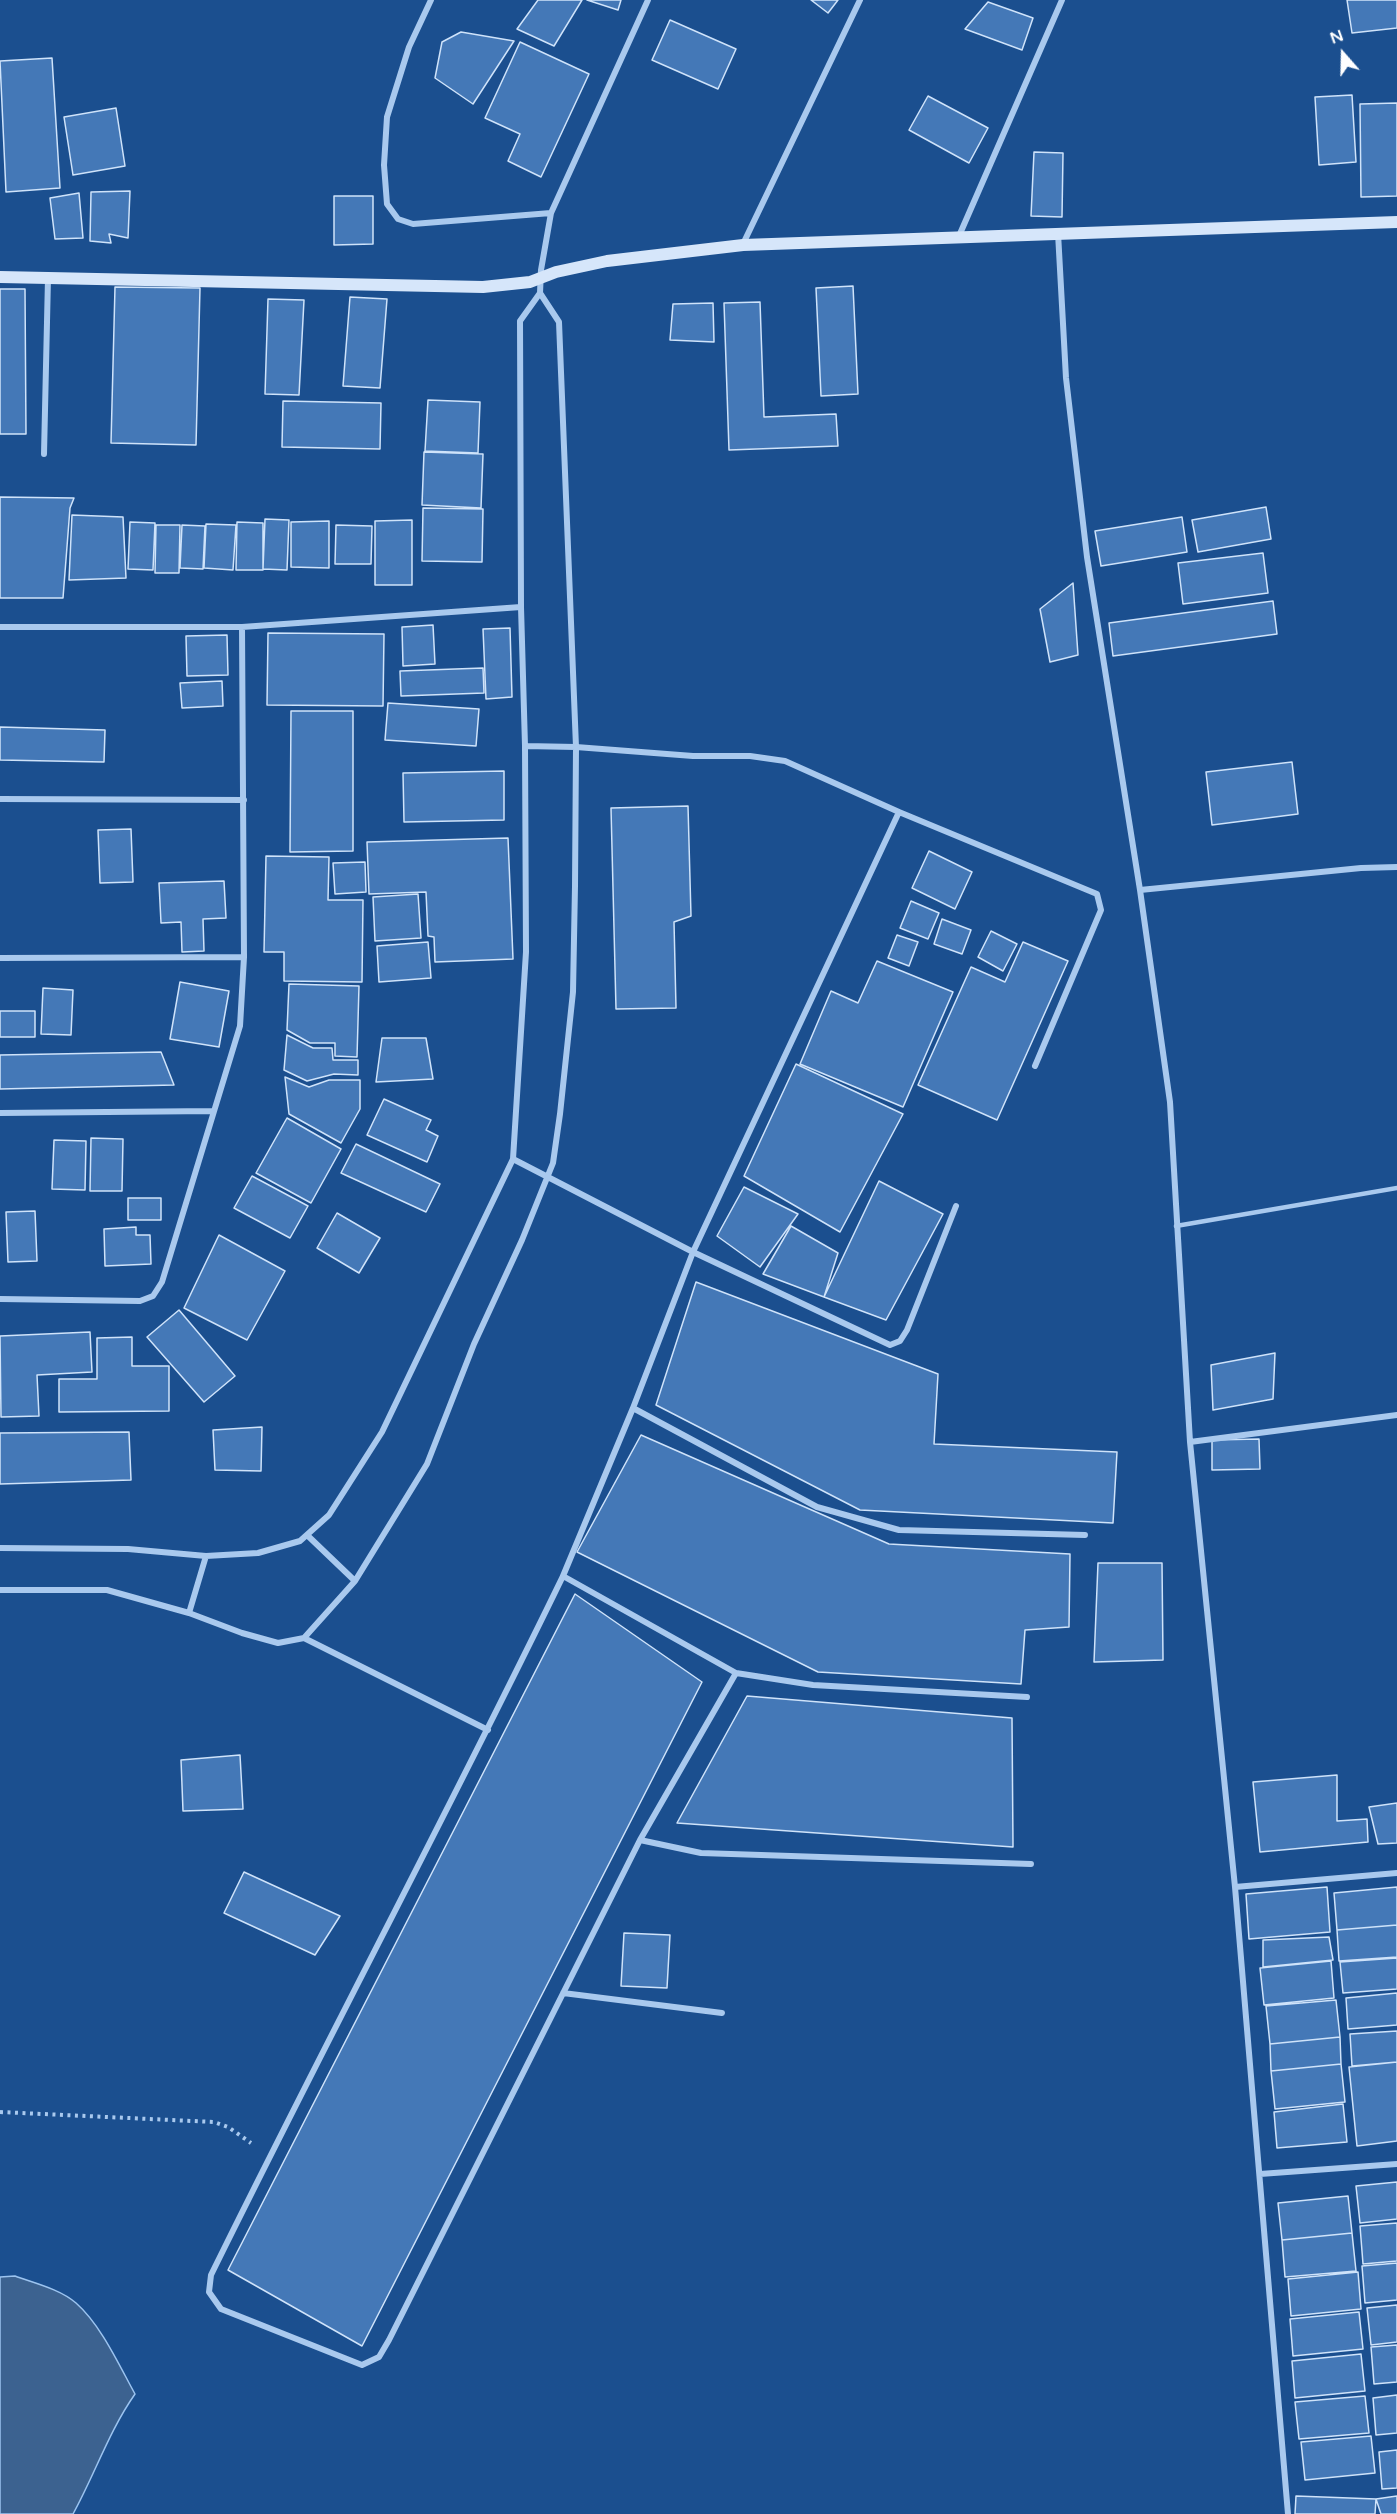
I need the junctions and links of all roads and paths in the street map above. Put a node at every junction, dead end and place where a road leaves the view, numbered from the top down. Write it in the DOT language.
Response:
graph roads {
  1 [pos="431,0"];
  2 [pos="648,0"];
  3 [pos="860,0"];
  4 [pos="1062,0"];
  5 [pos="551,213"];
  6 [pos="1397,222"];
  7 [pos="1058,232"];
  8 [pos="959,236"];
  9 [pos="743,245"];
  10 [pos="0,277"];
  11 [pos="48,278"];
  12 [pos="541,280"];
  13 [pos="540,293"];
  14 [pos="44,454"];
  15 [pos="521,607"];
  16 [pos="0,627"];
  17 [pos="242,627"];
  18 [pos="525,746"];
  19 [pos="576,747"];
  20 [pos="0,799"];
  21 [pos="244,800"];
  22 [pos="898,812"];
  23 [pos="1397,867"];
  24 [pos="1140,890"];
  25 [pos="244,957"];
  26 [pos="0,958"];
  27 [pos="1035,1066"];
  28 [pos="214,1111"];
  29 [pos="0,1113"];
  30 [pos="513,1159"];
  31 [pos="548,1175"];
  32 [pos="1397,1188"];
  33 [pos="956,1206"];
  34 [pos="1176,1226"];
  35 [pos="693,1252"];
  36 [pos="0,1299"];
  37 [pos="633,1408"];
  38 [pos="1397,1416"];
  39 [pos="1190,1442"];
  40 [pos="307,1535"];
  41 [pos="1085,1535"];
  42 [pos="0,1548"];
  43 [pos="206,1556"];
  44 [pos="563,1576"];
  45 [pos="356,1581"];
  46 [pos="0,1590"];
  47 [pos="189,1613"];
  48 [pos="304,1638"];
  49 [pos="736,1673"];
  50 [pos="1027,1697"];
  51 [pos="488,1730"];
  52 [pos="640,1840"];
  53 [pos="1031,1864"];
  54 [pos="1397,1873"];
  55 [pos="1235,1887"];
  56 [pos="563,1993"];
  57 [pos="722,2013"];
  58 [pos="0,2112"];
  59 [pos="270,2156"];
  60 [pos="1397,2164"];
  61 [pos="1260,2174"];
  62 [pos="1288,2514"];
  1 -- 5 [label="street"];
  2 -- 5 [label="street"];
  3 -- 9 [label="street"];
  4 -- 8 [label="street"];
  5 -- 12 [label="street"];
  6 -- 7 [label="street"];
  7 -- 8 [label="street"];
  7 -- 24 [label="street"];
  8 -- 9 [label="street"];
  9 -- 12 [label="street"];
  10 -- 11 [label="street"];
  11 -- 12 [label="street"];
  11 -- 14 [label="street"];
  12 -- 13 [label="street"];
  13 -- 15 [label="street"];
  13 -- 19 [label="street"];
  15 -- 17 [label="street"];
  15 -- 18 [label="street"];
  16 -- 17 [label="street"];
  17 -- 21 [label="street"];
  18 -- 19 [label="street"];
  18 -- 30 [label="street"];
  19 -- 22 [label="street"];
  19 -- 31 [label="street"];
  20 -- 21 [label="street"];
  21 -- 25 [label="street"];
  22 -- 27 [label="street"];
  22 -- 35 [label="street"];
  23 -- 24 [label="street"];
  24 -- 34 [label="street"];
  25 -- 26 [label="street"];
  25 -- 28 [label="street"];
  28 -- 29 [label="street"];
  28 -- 36 [label="street"];
  30 -- 31 [label="street"];
  30 -- 40 [label="street"];
  31 -- 35 [label="street"];
  31 -- 45 [label="street"];
  32 -- 34 [label="lane"];
  33 -- 35 [label="street"];
  34 -- 39 [label="street"];
  35 -- 37 [label="street"];
  37 -- 41 [label="street"];
  37 -- 44 [label="street"];
  38 -- 39 [label="street"];
  39 -- 55 [label="street"];
  40 -- 43 [label="street"];
  40 -- 45 [label="street"];
  42 -- 43 [label="street"];
  43 -- 47 [label="street"];
  44 -- 49 [label="street"];
  44 -- 51 [label="street"];
  45 -- 48 [label="street"];
  46 -- 47 [label="street"];
  47 -- 48 [label="street"];
  48 -- 51 [label="street"];
  49 -- 50 [label="street"];
  49 -- 52 [label="street"];
  51 -- 59 [label="street"];
  52 -- 53 [label="street"];
  52 -- 56 [label="street"];
  54 -- 55 [label="street"];
  55 -- 61 [label="street"];
  56 -- 57 [label="street"];
  56 -- 59 [label="street"];
  58 -- 59 [label="path"];
  60 -- 61 [label="street"];
  61 -- 62 [label="street"];
}
